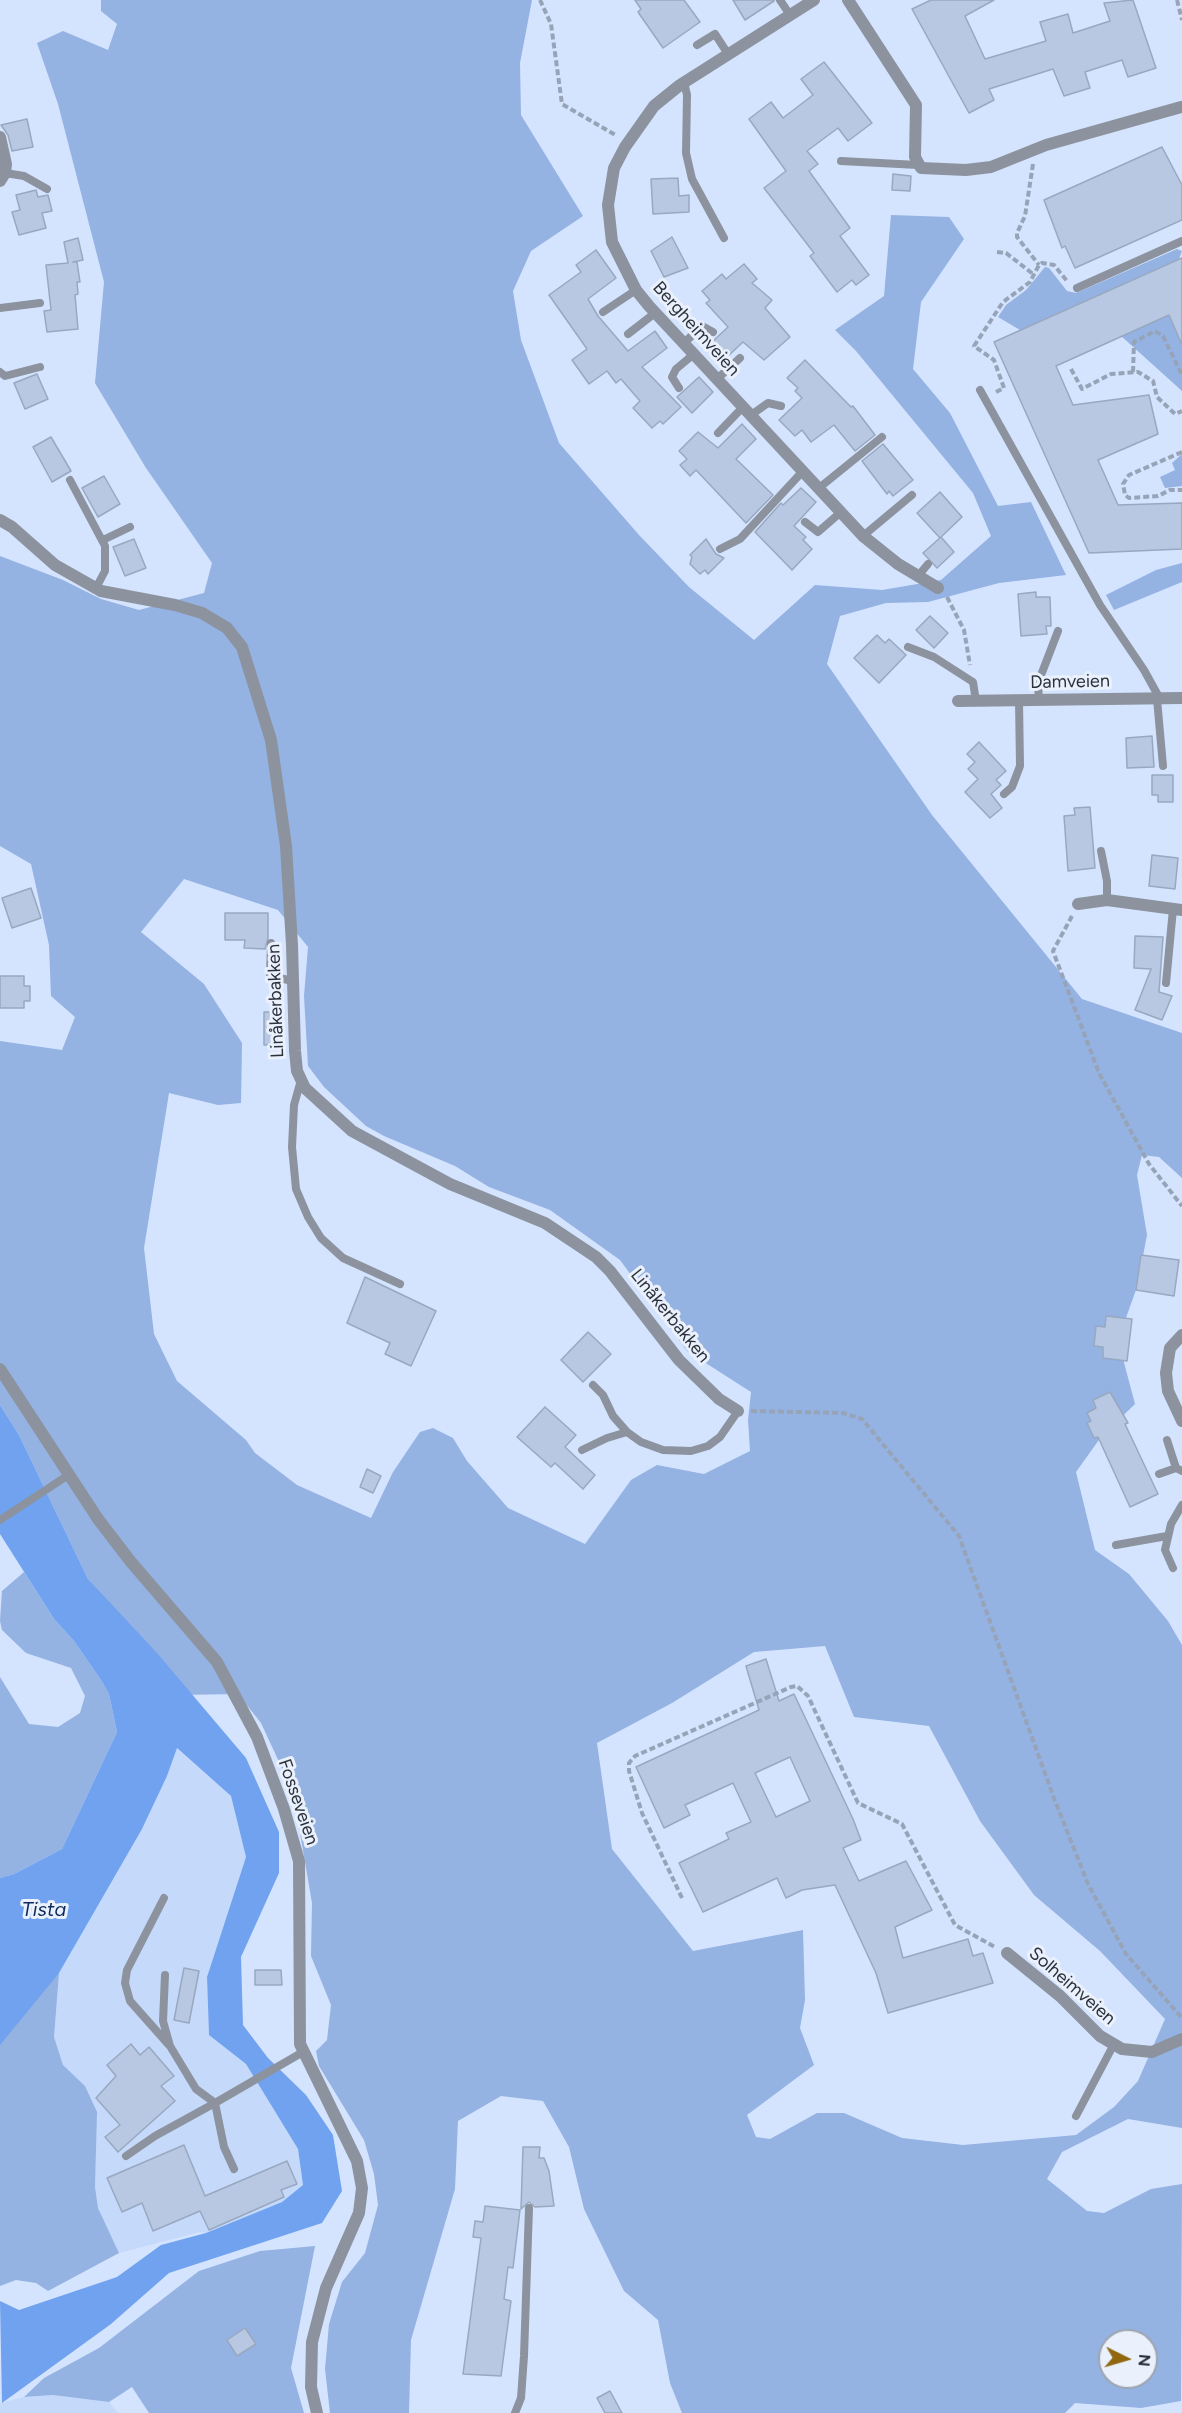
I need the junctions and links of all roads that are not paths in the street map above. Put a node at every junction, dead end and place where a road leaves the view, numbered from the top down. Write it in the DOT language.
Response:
graph roads {
  1 [pos="780,0"];
  2 [pos="814,0"];
  3 [pos="848,0"];
  4 [pos="790,15"];
  5 [pos="697,45"];
  6 [pos="728,54"];
  7 [pos="684,82"];
  8 [pos="1181,107"];
  9 [pos="0,136"];
  10 [pos="841,161"];
  11 [pos="918,165"];
  12 [pos="3,177"];
  13 [pos="47,189"];
  14 [pos="724,238"];
  15 [pos="1182,241"];
  16 [pos="1077,288"];
  17 [pos="636,290"];
  18 [pos="40,303"];
  19 [pos="0,308"];
  20 [pos="603,312"];
  21 [pos="655,313"];
  22 [pos="713,332"];
  23 [pos="628,334"];
  24 [pos="684,343"];
  25 [pos="694,354"];
  26 [pos="740,358"];
  27 [pos="40,367"];
  28 [pos="0,372"];
  29 [pos="717,379"];
  30 [pos="679,388"];
  31 [pos="982,394"];
  32 [pos="782,406"];
  33 [pos="747,411"];
  34 [pos="718,433"];
  35 [pos="882,437"];
  36 [pos="803,471"];
  37 [pos="70,480"];
  38 [pos="819,488"];
  39 [pos="912,495"];
  40 [pos="841,512"];
  41 [pos="0,520"];
  42 [pos="805,522"];
  43 [pos="130,527"];
  44 [pos="863,536"];
  45 [pos="103,540"];
  46 [pos="720,549"];
  47 [pos="928,564"];
  48 [pos="918,576"];
  49 [pos="96,588"];
  50 [pos="938,588"];
  51 [pos="1058,631"];
  52 [pos="908,647"];
  53 [pos="1182,698"];
  54 [pos="1159,699"];
  55 [pos="1039,700"];
  56 [pos="958,701"];
  57 [pos="976,701"];
  58 [pos="1019,701"];
  59 [pos="1163,766"];
  60 [pos="1004,794"];
  61 [pos="1101,851"];
  62 [pos="1107,900"];
  63 [pos="1078,904"];
  64 [pos="1178,909"];
  65 [pos="271,943"];
  66 [pos="293,981"];
  67 [pos="1166,982"];
  68 [pos="301,1080"];
  69 [pos="400,1284"];
  70 [pos="1182,1335"];
  71 [pos="0,1369"];
  72 [pos="593,1385"];
  73 [pos="738,1411"];
  74 [pos="1182,1420"];
  75 [pos="627,1432"];
  76 [pos="1167,1440"];
  77 [pos="582,1450"];
  78 [pos="1179,1469"];
  79 [pos="70,1474"];
  80 [pos="1159,1474"];
  81 [pos="1182,1505"];
  82 [pos="0,1520"];
  83 [pos="1167,1536"];
  84 [pos="1116,1545"];
  85 [pos="1173,1568"];
  86 [pos="164,1898"];
  87 [pos="1007,1953"];
  88 [pos="165,1975"];
  89 [pos="1182,2038"];
  90 [pos="1114,2044"];
  91 [pos="170,2046"];
  92 [pos="303,2052"];
  93 [pos="215,2103"];
  94 [pos="1076,2116"];
  95 [pos="126,2156"];
  96 [pos="234,2169"];
  97 [pos="529,2208"];
  98 [pos="317,2413"];
  99 [pos="515,2413"];
  1 -- 4 [label="lane"];
  2 -- 4 [label="street, Bergheimveien"];
  3 -- 11 [label="street"];
  4 -- 6 [label="street, Bergheimveien"];
  5 -- 6 [label="lane"];
  6 -- 7 [label="street, Bergheimveien"];
  7 -- 14 [label="lane"];
  7 -- 17 [label="street, Bergheimveien"];
  8 -- 11 [label="street"];
  9 -- 12 [label="street"];
  10 -- 11 [label="lane"];
  12 -- 13 [label="lane"];
  15 -- 16 [label="lane"];
  17 -- 20 [label="lane"];
  17 -- 21 [label="street, Bergheimveien"];
  18 -- 19 [label="lane"];
  21 -- 23 [label="lane"];
  21 -- 24 [label="street, Bergheimveien"];
  22 -- 24 [label="lane"];
  24 -- 25 [label="street, Bergheimveien"];
  25 -- 29 [label="street, Bergheimveien"];
  25 -- 30 [label="lane"];
  26 -- 29 [label="lane"];
  27 -- 28 [label="lane"];
  29 -- 33 [label="street, Bergheimveien"];
  31 -- 54 [label="lane"];
  32 -- 33 [label="lane"];
  33 -- 34 [label="lane"];
  33 -- 36 [label="street, Bergheimveien"];
  35 -- 38 [label="lane"];
  36 -- 38 [label="street, Bergheimveien"];
  36 -- 46 [label="lane"];
  37 -- 45 [label="lane"];
  38 -- 40 [label="street, Bergheimveien"];
  39 -- 44 [label="lane"];
  40 -- 42 [label="lane"];
  40 -- 44 [label="street, Bergheimveien"];
  41 -- 49 [label="street, Linåkerbakken"];
  43 -- 45 [label="lane"];
  44 -- 48 [label="street, Bergheimveien"];
  45 -- 49 [label="lane"];
  47 -- 48 [label="lane"];
  48 -- 50 [label="street, Bergheimveien"];
  49 -- 66 [label="street, Linåkerbakken"];
  51 -- 55 [label="lane"];
  52 -- 57 [label="lane"];
  53 -- 54 [label="street, Damveien"];
  54 -- 55 [label="street, Damveien"];
  54 -- 59 [label="lane"];
  55 -- 58 [label="street, Damveien"];
  56 -- 57 [label="street, Damveien"];
  57 -- 58 [label="street, Damveien"];
  58 -- 60 [label="lane"];
  61 -- 62 [label="lane"];
  62 -- 63 [label="street"];
  62 -- 64 [label="street"];
  64 -- 67 [label="lane"];
  65 -- 66 [label="lane"];
  66 -- 68 [label="street, Linåkerbakken"];
  68 -- 69 [label="lane"];
  68 -- 73 [label="street, Linåkerbakken"];
  70 -- 74 [label="street"];
  71 -- 79 [label="street, Fosseveien"];
  72 -- 75 [label="lane"];
  73 -- 75 [label="lane"];
  75 -- 77 [label="lane"];
  76 -- 78 [label="lane"];
  78 -- 80 [label="lane"];
  79 -- 82 [label="lane"];
  79 -- 92 [label="street, Fosseveien"];
  81 -- 83 [label="lane"];
  83 -- 84 [label="lane"];
  83 -- 85 [label="lane"];
  86 -- 91 [label="lane"];
  87 -- 90 [label="street, Solheimveien"];
  88 -- 91 [label="lane"];
  89 -- 90 [label="street, Solheimveien"];
  90 -- 94 [label="lane"];
  91 -- 93 [label="lane"];
  92 -- 93 [label="lane"];
  92 -- 98 [label="street, Fosseveien"];
  93 -- 95 [label="lane"];
  93 -- 96 [label="lane"];
  97 -- 99 [label="lane"];
}
